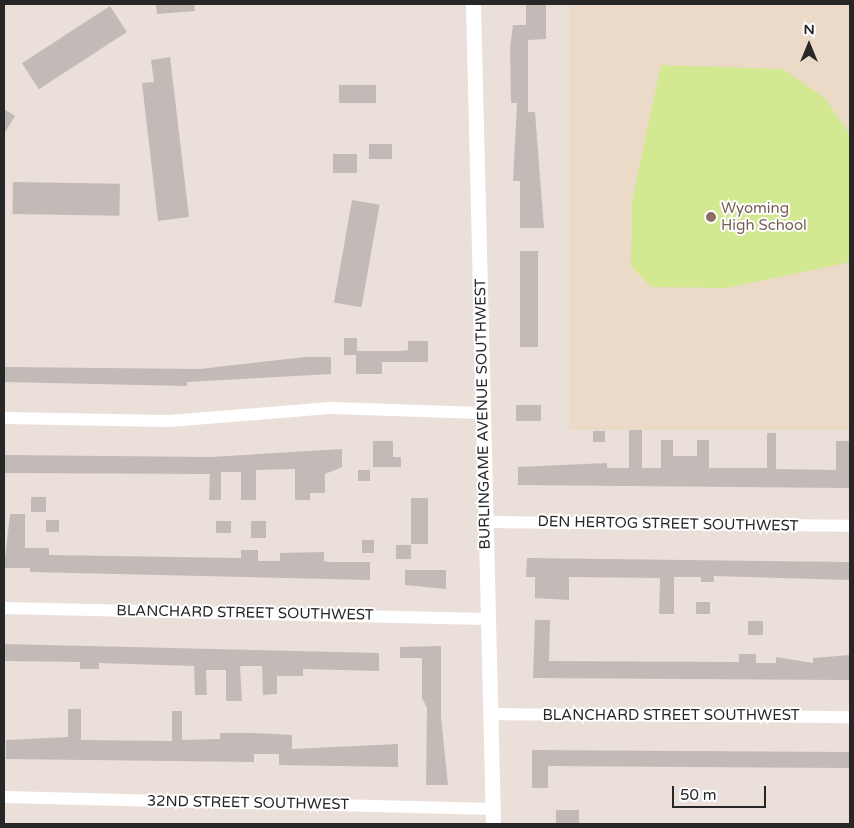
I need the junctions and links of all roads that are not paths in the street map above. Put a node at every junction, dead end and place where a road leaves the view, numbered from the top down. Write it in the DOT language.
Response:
graph roads {
  1 [pos="473,4"];
  2 [pos="482,413"];
  3 [pos="4,418"];
  4 [pos="486,522"];
  5 [pos="850,526"];
  6 [pos="4,608"];
  7 [pos="487,618"];
  8 [pos="491,714"];
  9 [pos="850,717"];
  10 [pos="4,797"];
  11 [pos="493,817"];
  1 -- 2 [label="street, BURLINGAME AVENUE SOUTHWEST"];
  2 -- 3 [label="street"];
  2 -- 4 [label="street, BURLINGAME AVENUE SOUTHWEST"];
  4 -- 5 [label="street, DEN HERTOG STREET SOUTHWEST"];
  4 -- 7 [label="street, BURLINGAME AVENUE SOUTHWEST"];
  6 -- 7 [label="street, BLANCHARD STREET SOUTHWEST"];
  7 -- 8 [label="street, BURLINGAME AVENUE SOUTHWEST"];
  8 -- 9 [label="street, BLANCHARD STREET SOUTHWEST"];
  8 -- 11 [label="street, BURLINGAME AVENUE SOUTHWEST"];
  10 -- 11 [label="street, 32ND STREET SOUTHWEST"];
}
